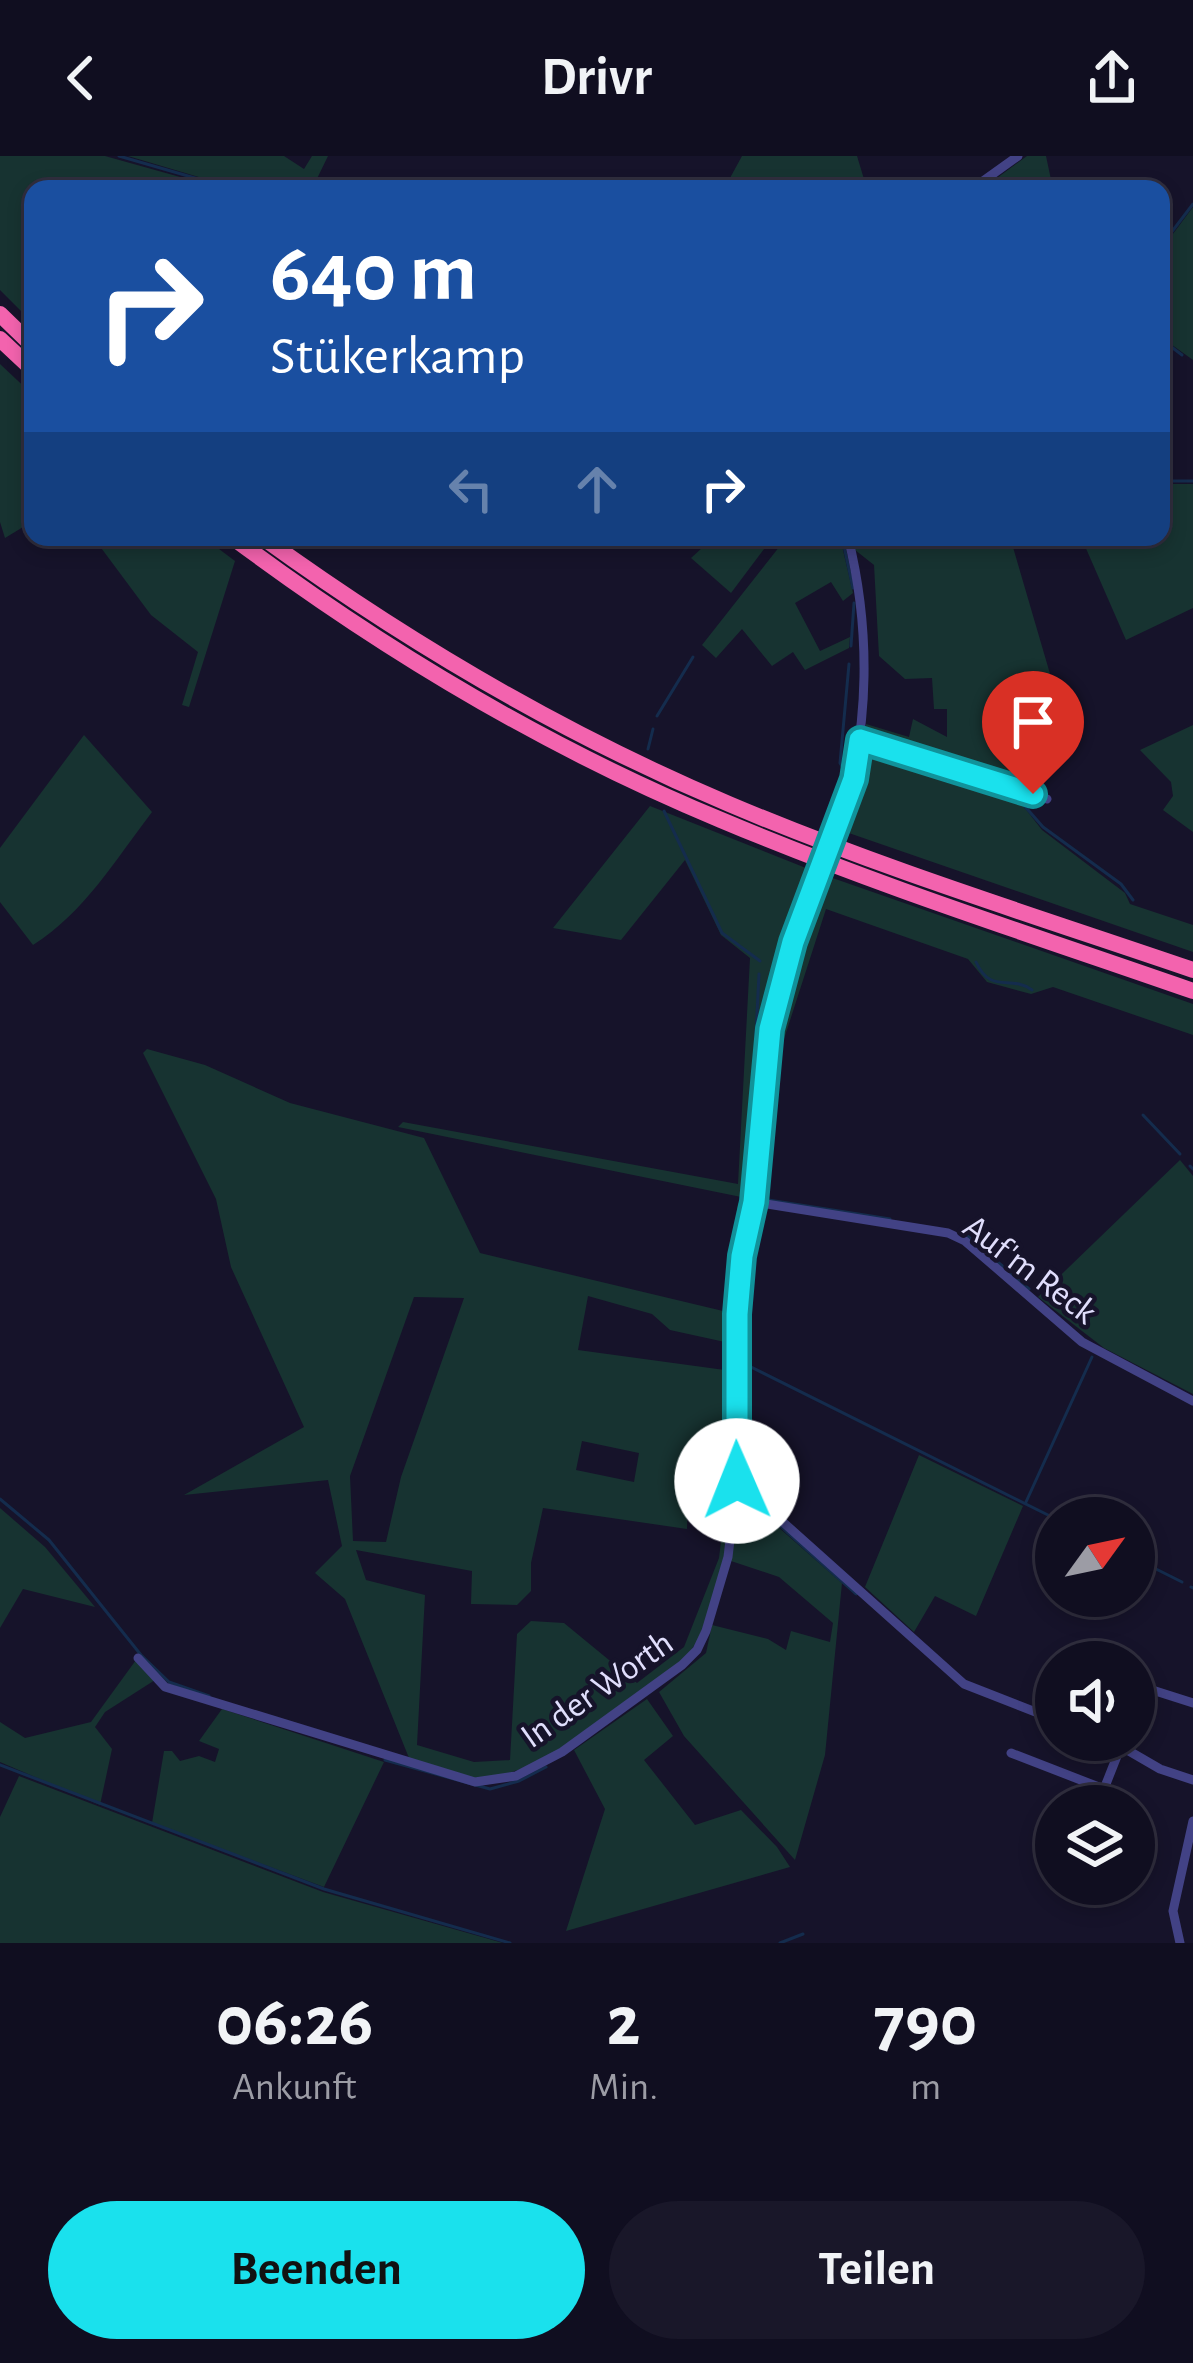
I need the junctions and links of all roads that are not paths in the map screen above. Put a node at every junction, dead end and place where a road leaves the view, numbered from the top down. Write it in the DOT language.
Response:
graph roads {
  1 [pos="1018,156"];
  2 [pos="985,180"];
  3 [pos="0,314"];
  4 [pos="24,337"];
  5 [pos="0,339"];
  6 [pos="24,362"];
  7 [pos="245,546"];
  8 [pos="276,546"];
  9 [pos="850,546"];
  10 [pos="860,740"];
  11 [pos="1047,799"];
  12 [pos="1193,970"];
  13 [pos="1193,991"];
  14 [pos="754,1202"];
  15 [pos="1193,1401"];
  16 [pos="737,1481"];
  17 [pos="138,1658"];
  18 [pos="1155,1691"];
  19 [pos="1193,1703"];
  20 [pos="1035,1712"];
  21 [pos="1011,1753"];
  22 [pos="1111,1761"];
  23 [pos="1148,1761"];
  24 [pos="1193,1780"];
  25 [pos="1193,1821"];
  26 [pos="1189,1858"];
  27 [pos="1180,1943"];
  1 -- 2 [label="street"];
  3 -- 4 [label="highway"];
  5 -- 6 [label="highway"];
  7 -- 13 [label="highway"];
  8 -- 12 [label="highway"];
  9 -- 10 [label="street, In der Worth"];
  10 -- 11 [label="street"];
  10 -- 14 [label="street, In der Worth, bridge"];
  14 -- 15 [label="street, Auf'm Reck"];
  14 -- 16 [label="street, In der Worth"];
  16 -- 17 [label="street, In der Worth"];
  16 -- 20 [label="street"];
  18 -- 19 [label="street"];
  21 -- 22 [label="street"];
  23 -- 24 [label="street"];
  25 -- 26 [label="street"];
  26 -- 27 [label="street"];
}
